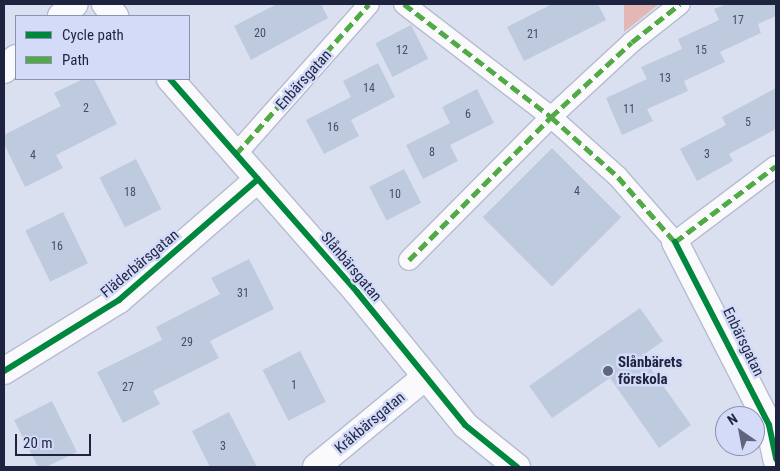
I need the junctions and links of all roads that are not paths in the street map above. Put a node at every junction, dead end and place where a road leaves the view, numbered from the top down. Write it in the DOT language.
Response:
graph roads {
  1 [pos="75,4"];
  2 [pos="104,4"];
  3 [pos="369,4"];
  4 [pos="404,4"];
  5 [pos="680,4"];
  6 [pos="62,15"];
  7 [pos="115,15"];
  8 [pos="15,59"];
  9 [pos="4,70"];
  10 [pos="171,80"];
  11 [pos="551,117"];
  12 [pos="236,154"];
  13 [pos="776,166"];
  14 [pos="258,179"];
  15 [pos="675,242"];
  16 [pos="409,260"];
  17 [pos="4,371"];
  18 [pos="424,378"];
  19 [pos="776,459"];
  20 [pos="316,467"];
  21 [pos="517,467"];
  1 -- 6 [label="street"];
  2 -- 7 [label="street"];
  3 -- 12 [label="street, Enbärsgatan"];
  4 -- 11 [label="street, Enbärsgatan"];
  5 -- 11 [label="street"];
  8 -- 9 [label="street"];
  10 -- 12 [label="street, Slånbärsgatan"];
  11 -- 15 [label="street, Enbärsgatan"];
  11 -- 16 [label="street"];
  12 -- 14 [label="street, Slånbärsgatan"];
  13 -- 15 [label="street"];
  14 -- 17 [label="street, Fläderbärsgatan"];
  14 -- 18 [label="street, Slånbärsgatan"];
  15 -- 19 [label="street, Enbärsgatan"];
  18 -- 20 [label="street, Kråkbärsgatan"];
  18 -- 21 [label="street, Slånbärsgatan"];
}
